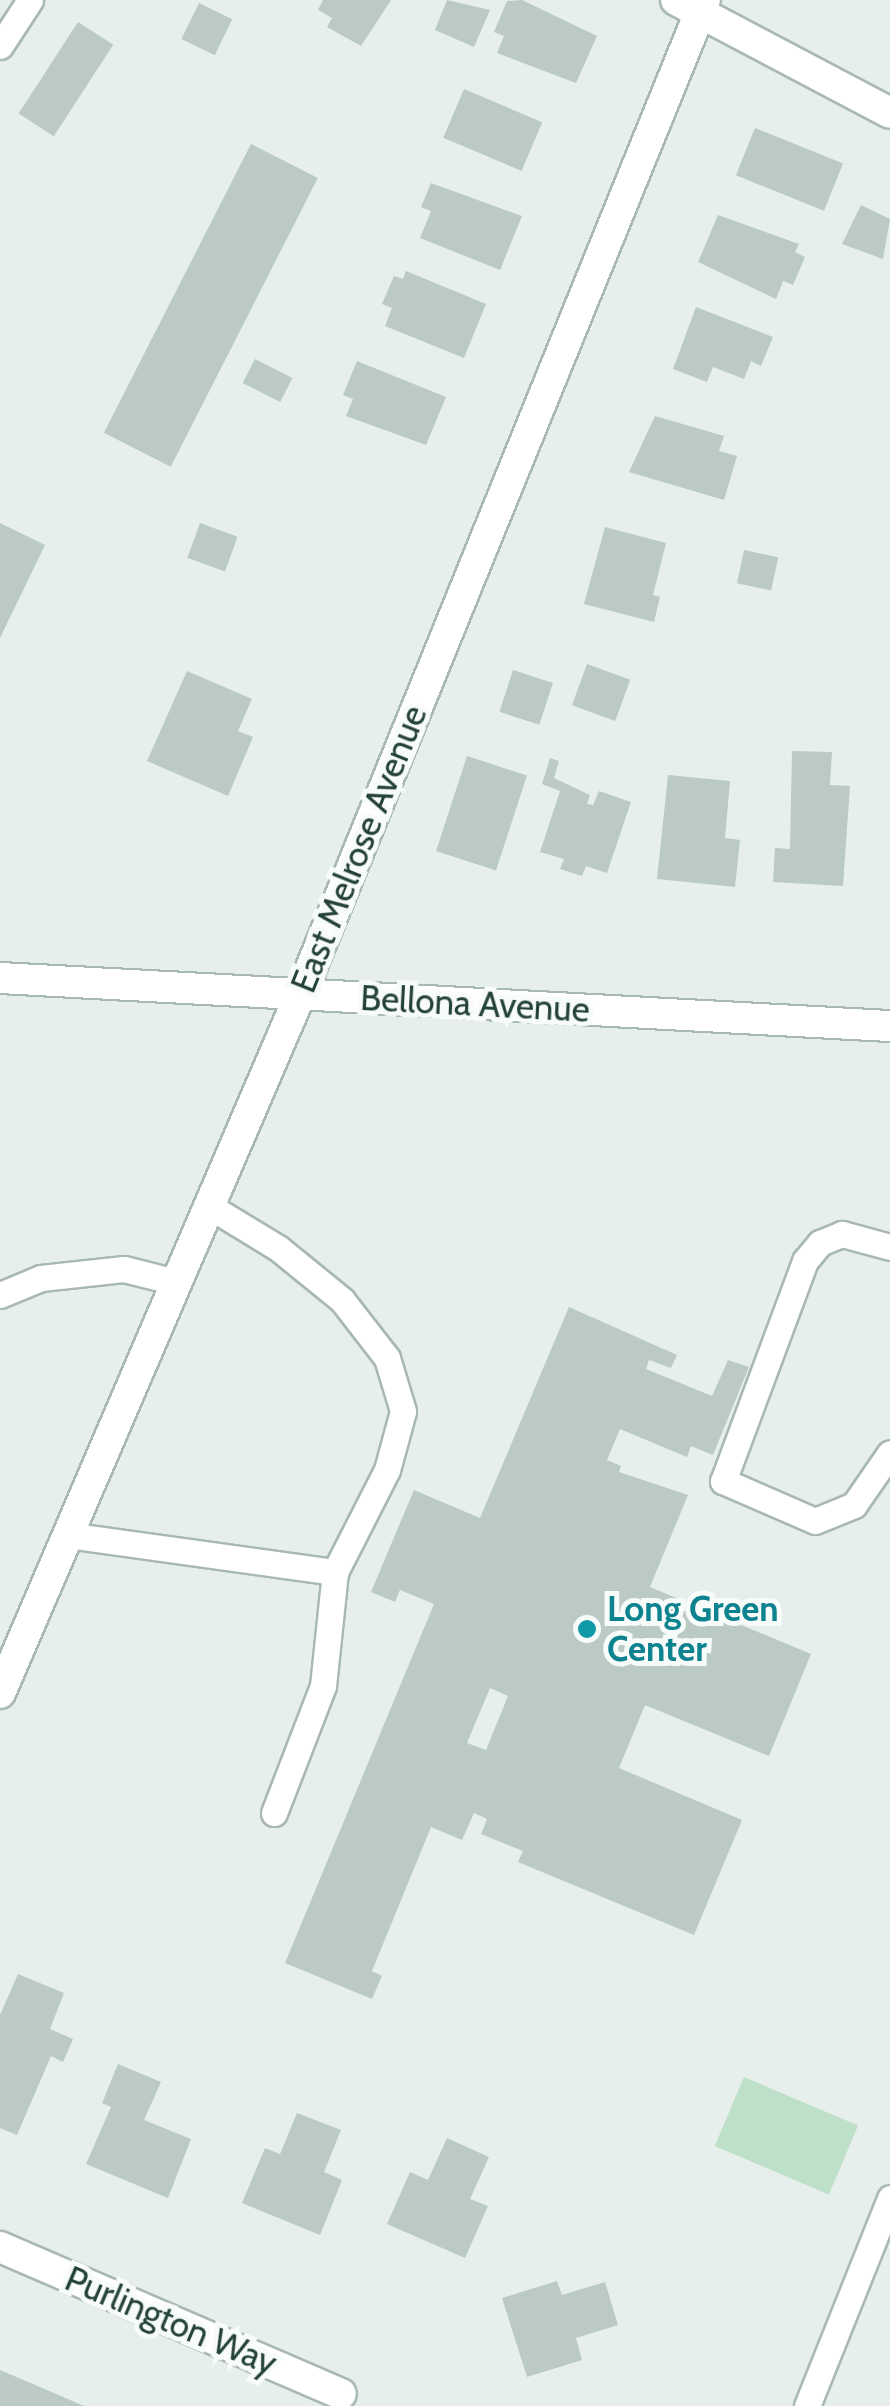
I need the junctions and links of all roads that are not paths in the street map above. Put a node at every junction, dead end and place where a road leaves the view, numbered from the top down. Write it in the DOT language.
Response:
graph roads {
  1 [pos="30,0"];
  2 [pos="694,4"];
  3 [pos="0,46"];
  4 [pos="890,112"];
  5 [pos="0,978"];
  6 [pos="300,994"];
  7 [pos="890,1026"];
  8 [pos="209,1206"];
  9 [pos="890,1247"];
  10 [pos="176,1282"];
  11 [pos="0,1295"];
  12 [pos="890,1453"];
  13 [pos="68,1535"];
  14 [pos="335,1572"];
  15 [pos="0,1693"];
  16 [pos="274,1812"];
  17 [pos="890,2198"];
  18 [pos="0,2247"];
  19 [pos="342,2394"];
  20 [pos="808,2406"];
  1 -- 3 [label="lane"];
  2 -- 4 [label="street"];
  2 -- 6 [label="street, East Melrose Avenue"];
  5 -- 6 [label="street, Bellona Avenue"];
  6 -- 7 [label="street, Bellona Avenue"];
  6 -- 8 [label="street, East Melrose Avenue"];
  8 -- 10 [label="street, East Melrose Avenue"];
  8 -- 14 [label="lane"];
  9 -- 12 [label="lane"];
  10 -- 11 [label="lane"];
  10 -- 13 [label="street, East Melrose Avenue"];
  13 -- 14 [label="lane"];
  13 -- 15 [label="street, East Melrose Avenue"];
  14 -- 16 [label="lane"];
  17 -- 20 [label="lane"];
  18 -- 19 [label="street, Purlington Way"];
}
